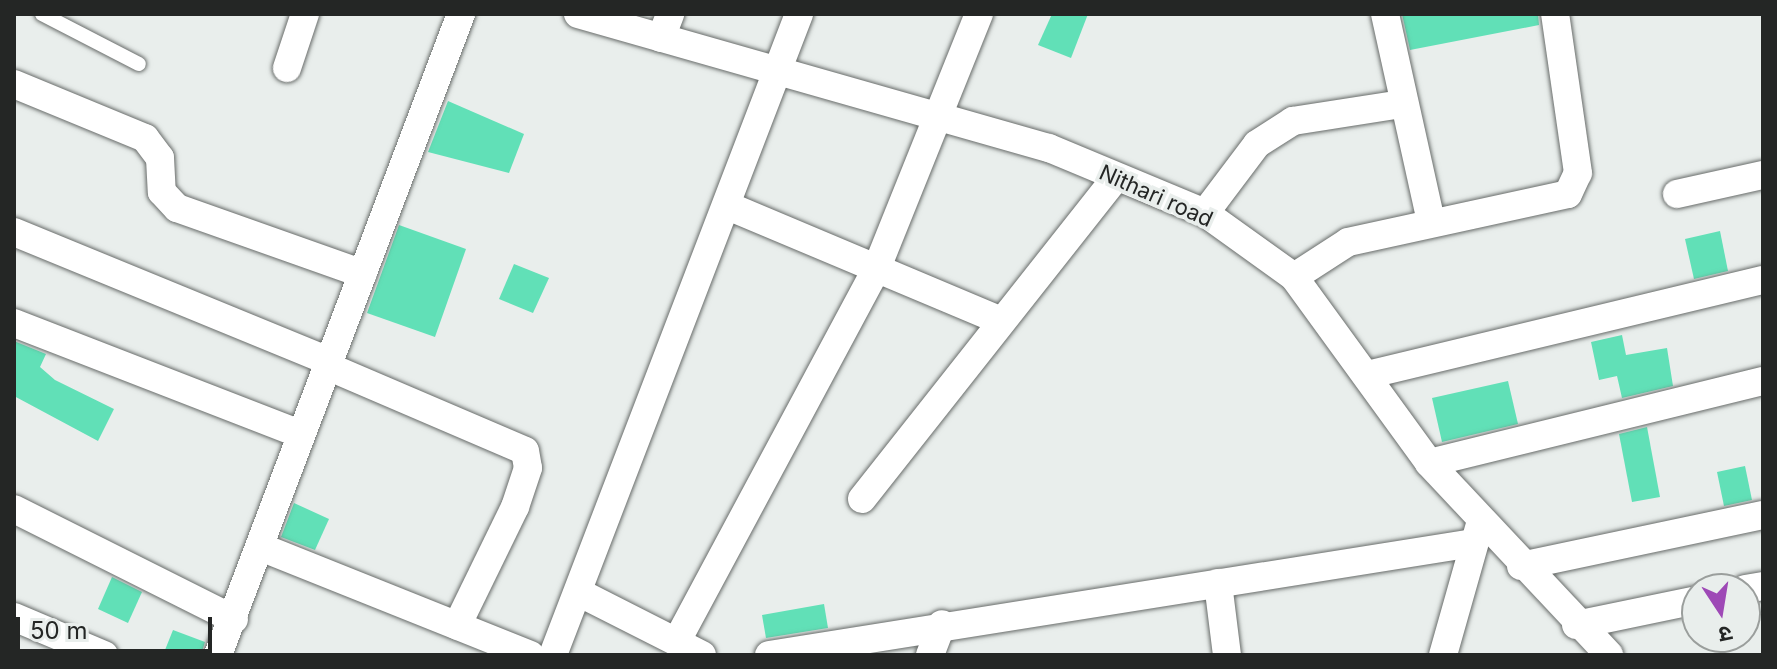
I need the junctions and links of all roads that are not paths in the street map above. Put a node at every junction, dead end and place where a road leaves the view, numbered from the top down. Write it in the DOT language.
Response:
graph roads {
  1 [pos="42,14"];
  2 [pos="305,14"];
  3 [pos="461,14"];
  4 [pos="578,14"];
  5 [pos="799,14"];
  6 [pos="979,14"];
  7 [pos="1385,14"];
  8 [pos="1555,14"];
  9 [pos="665,26"];
  10 [pos="139,64"];
  11 [pos="287,68"];
  12 [pos="778,74"];
  13 [pos="14,84"];
  14 [pos="1401,104"];
  15 [pos="936,118"];
  16 [pos="1763,175"];
  17 [pos="1115,179"];
  18 [pos="1677,194"];
  19 [pos="728,206"];
  20 [pos="1205,213"];
  21 [pos="1431,222"];
  22 [pos="14,232"];
  23 [pos="876,270"];
  24 [pos="363,274"];
  25 [pos="1294,277"];
  26 [pos="1763,280"];
  27 [pos="1002,321"];
  28 [pos="14,323"];
  29 [pos="328,363"];
  30 [pos="1371,374"];
  31 [pos="1763,381"];
  32 [pos="300,434"];
  33 [pos="1429,463"];
  34 [pos="862,499"];
  35 [pos="14,509"];
  36 [pos="1763,515"];
  37 [pos="1477,534"];
  38 [pos="263,548"];
  39 [pos="1521,566"];
  40 [pos="1218,583"];
  41 [pos="578,592"];
  42 [pos="1681,603"];
  43 [pos="14,617"];
  44 [pos="234,619"];
  45 [pos="942,624"];
  46 [pos="1576,625"];
  47 [pos="457,626"];
  48 [pos="678,639"];
  49 [pos="104,655"];
  50 [pos="218,655"];
  51 [pos="530,655"];
  52 [pos="553,655"];
  53 [pos="702,655"];
  54 [pos="769,655"];
  55 [pos="930,655"];
  56 [pos="1227,655"];
  57 [pos="1443,655"];
  58 [pos="1609,655"];
  1 -- 10 [label="lane"];
  2 -- 11 [label="street"];
  3 -- 24 [label="street"];
  4 -- 9 [label="street, Nithari road"];
  5 -- 12 [label="street"];
  6 -- 15 [label="street"];
  7 -- 14 [label="street"];
  8 -- 21 [label="street"];
  9 -- 12 [label="street, Nithari road"];
  12 -- 15 [label="street, Nithari road"];
  12 -- 19 [label="street"];
  13 -- 24 [label="street"];
  14 -- 20 [label="street"];
  14 -- 21 [label="street"];
  15 -- 17 [label="street, Nithari road"];
  15 -- 23 [label="street"];
  16 -- 18 [label="street"];
  17 -- 20 [label="street, Nithari road"];
  17 -- 27 [label="street"];
  19 -- 23 [label="street"];
  19 -- 41 [label="street"];
  20 -- 25 [label="street, Nithari road"];
  21 -- 25 [label="street"];
  22 -- 29 [label="street"];
  23 -- 27 [label="street"];
  23 -- 48 [label="street"];
  24 -- 29 [label="street"];
  25 -- 30 [label="street, Nithari road"];
  26 -- 30 [label="street"];
  27 -- 34 [label="street"];
  28 -- 32 [label="street"];
  29 -- 32 [label="street"];
  29 -- 47 [label="street"];
  30 -- 33 [label="street, Nithari road"];
  31 -- 33 [label="street"];
  32 -- 38 [label="street"];
  33 -- 37 [label="street, Nithari road"];
  35 -- 44 [label="street"];
  36 -- 39 [label="street"];
  37 -- 39 [label="street, Nithari road"];
  37 -- 40 [label="street"];
  37 -- 57 [label="street"];
  38 -- 44 [label="street"];
  38 -- 47 [label="street"];
  39 -- 46 [label="street, Nithari road"];
  40 -- 45 [label="street"];
  40 -- 56 [label="street"];
  41 -- 48 [label="street"];
  41 -- 52 [label="street"];
  42 -- 46 [label="street"];
  43 -- 49 [label="street"];
  44 -- 50 [label="street"];
  45 -- 54 [label="street"];
  45 -- 55 [label="street"];
  46 -- 58 [label="street, Nithari road"];
  47 -- 51 [label="street"];
  48 -- 53 [label="street"];
}
